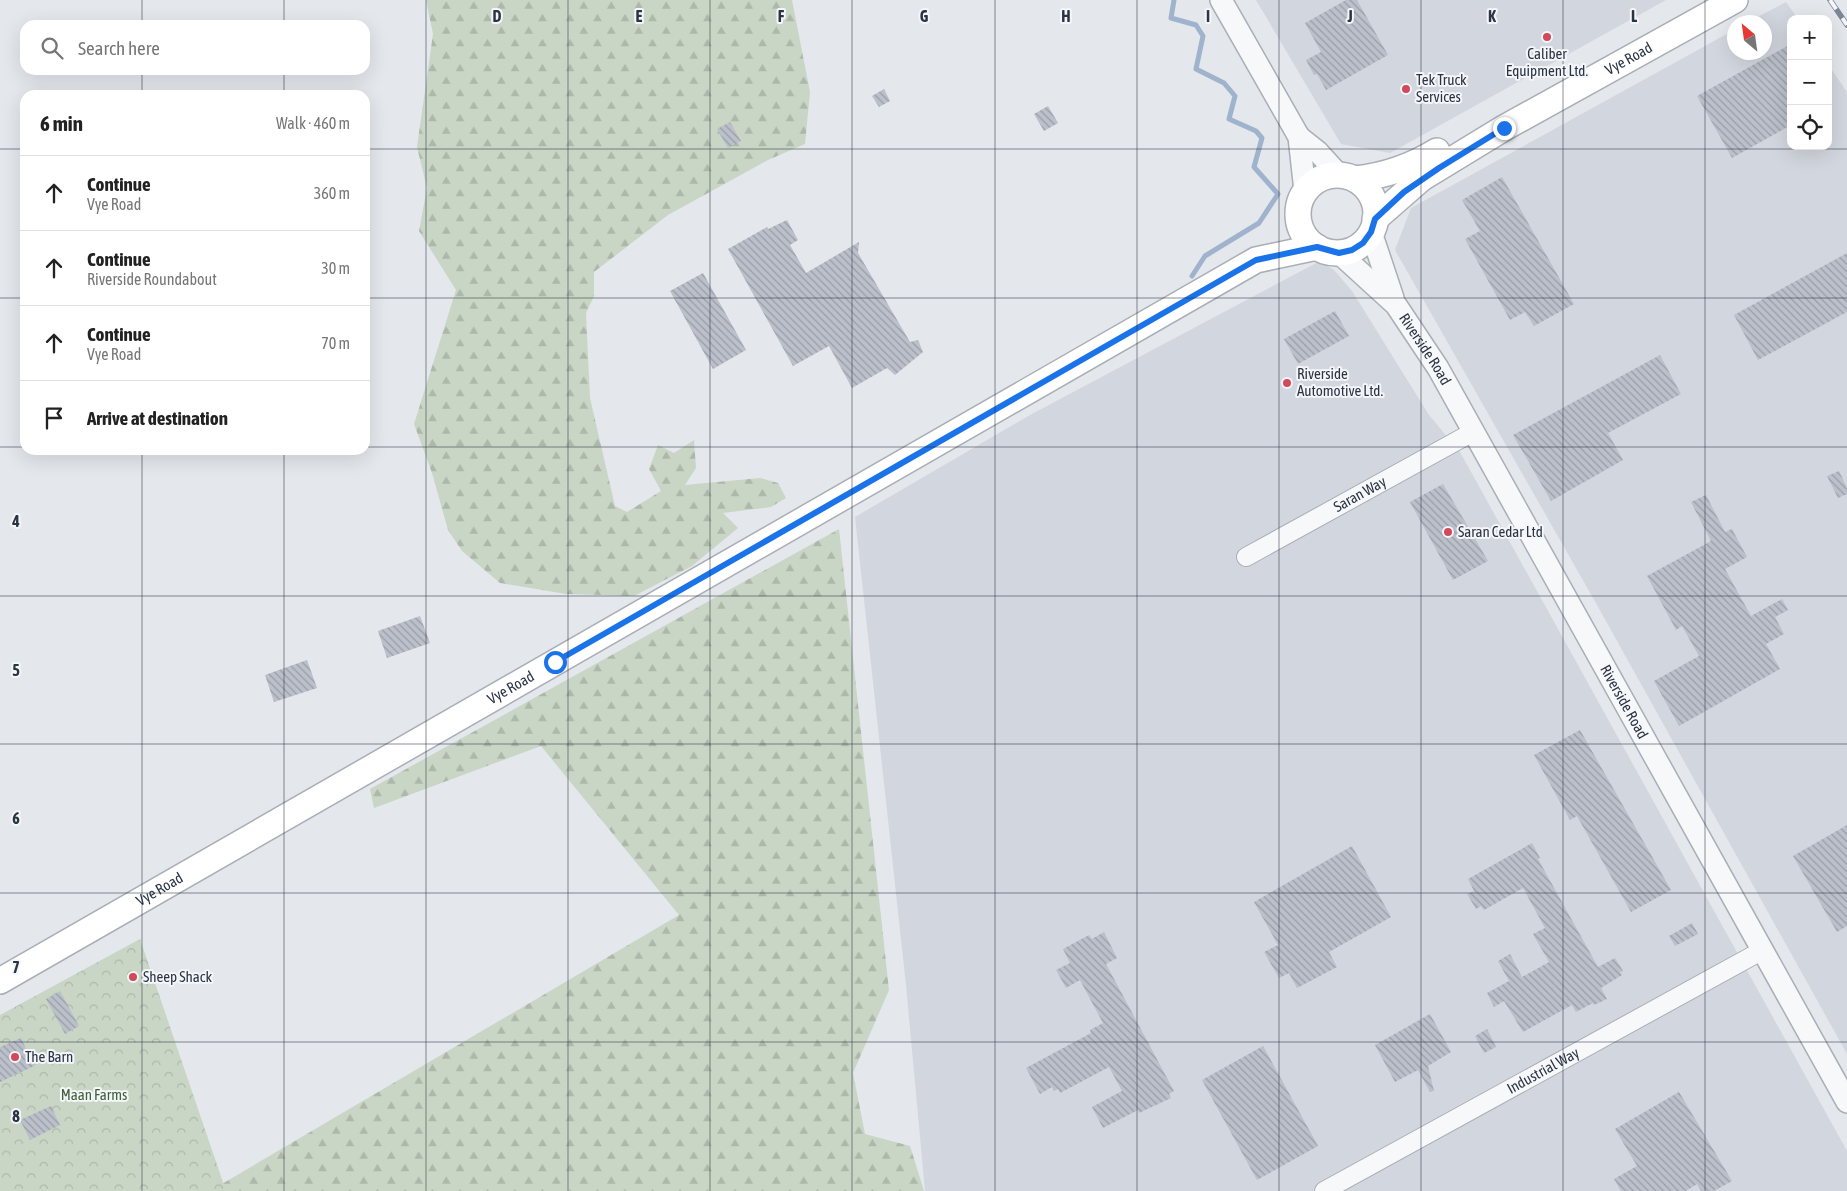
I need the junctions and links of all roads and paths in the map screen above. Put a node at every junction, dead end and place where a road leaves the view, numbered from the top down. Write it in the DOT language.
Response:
graph roads {
  1 [pos="1221,0"];
  2 [pos="1711,0"];
  3 [pos="1735,0"];
  4 [pos="1299,137"];
  5 [pos="1347,177"];
  6 [pos="1302,200"];
  7 [pos="1373,226"];
  8 [pos="1328,250"];
  9 [pos="1256,260"];
  10 [pos="1396,305"];
  11 [pos="1474,432"];
  12 [pos="1246,557"];
  13 [pos="1763,950"];
  14 [pos="0,981"];
  15 [pos="1847,1102"];
  16 [pos="1324,1191"];
  1 -- 4 [label="street"];
  2 -- 5 [label="main road, Vye Road"];
  3 -- 7 [label="main road, Vye Road"];
  4 -- 5 [label="street"];
  4 -- 6 [label="street"];
  5 -- 6 [label="main road"];
  5 -- 7 [label="main road"];
  6 -- 8 [label="main road"];
  6 -- 9 [label="main road, Vye Road"];
  7 -- 8 [label="main road"];
  7 -- 10 [label="street, Riverside Road"];
  8 -- 9 [label="main road, Vye Road"];
  8 -- 10 [label="street, Riverside Road"];
  9 -- 14 [label="main road, Vye Road"];
  10 -- 11 [label="street, Riverside Road"];
  11 -- 12 [label="street, Saran Way"];
  11 -- 13 [label="street, Riverside Road"];
  13 -- 15 [label="street, Riverside Road"];
  13 -- 16 [label="street, Industrial Way"];
}
